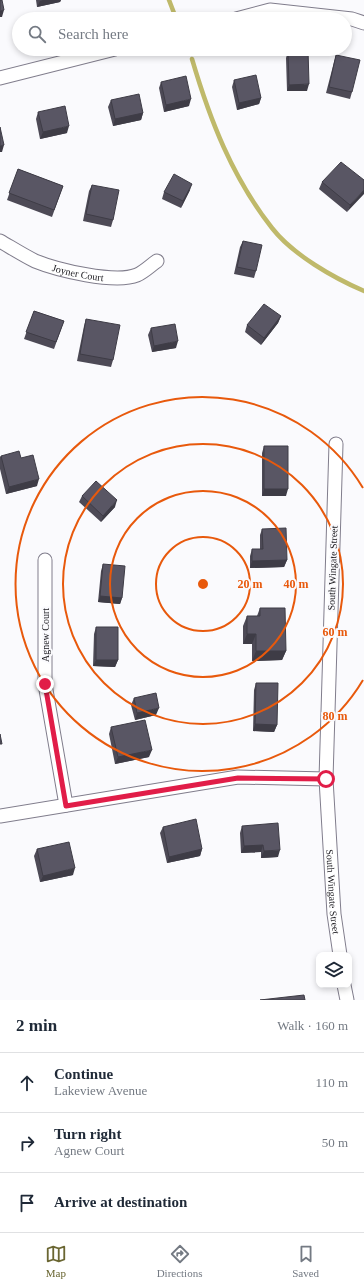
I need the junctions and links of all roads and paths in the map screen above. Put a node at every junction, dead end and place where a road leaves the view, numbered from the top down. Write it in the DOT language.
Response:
graph roads {
  1 [pos="270,5"];
  2 [pos="253,12"];
  3 [pos="314,12"];
  4 [pos="352,18"];
  5 [pos="364,23"];
  6 [pos="87,56"];
  7 [pos="0,78"];
  8 [pos="0,241"];
  9 [pos="157,261"];
  10 [pos="336,444"];
  11 [pos="45,560"];
  12 [pos="326,779"];
  13 [pos="66,806"];
  14 [pos="0,816"];
  15 [pos="340,952"];
  16 [pos="345,988"];
  17 [pos="347,1000"];
  1 -- 2 [label="street"];
  1 -- 3 [label="street"];
  4 -- 5 [label="street"];
  6 -- 7 [label="street"];
  8 -- 9 [label="street, Joyner Court"];
  10 -- 12 [label="street, South Wingate Street"];
  11 -- 13 [label="street, Agnew Court"];
  12 -- 13 [label="street"];
  12 -- 15 [label="street, South Wingate Street"];
  13 -- 14 [label="street"];
  16 -- 17 [label="street"];
}
